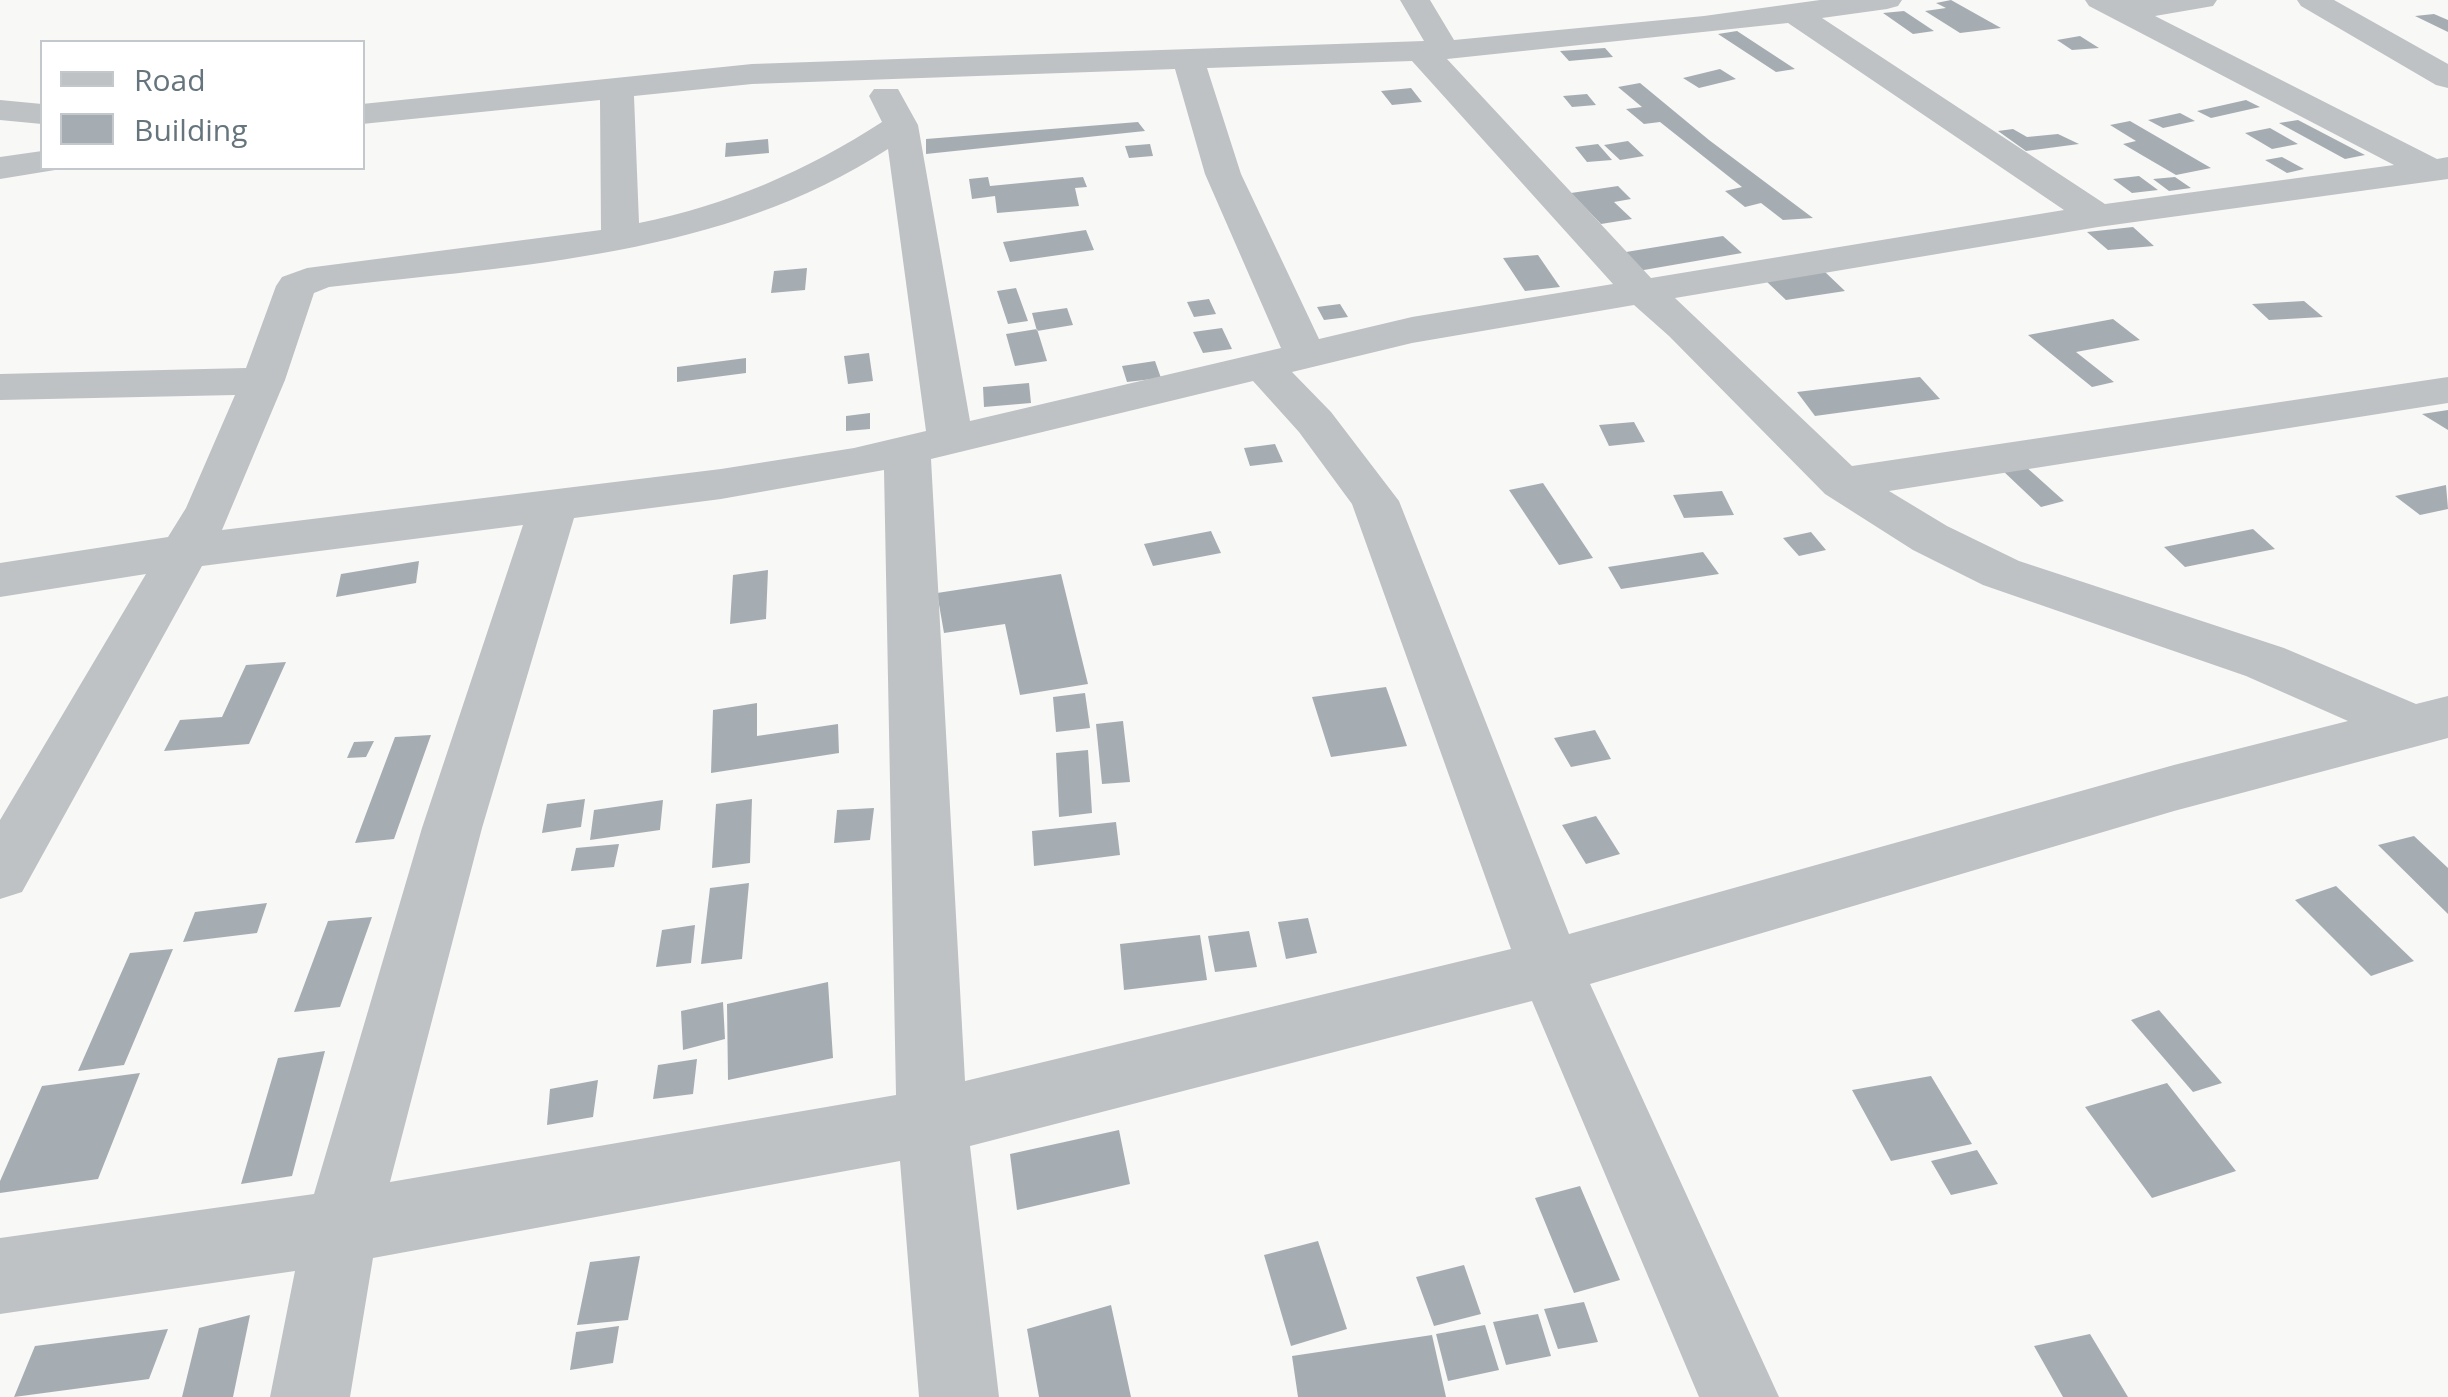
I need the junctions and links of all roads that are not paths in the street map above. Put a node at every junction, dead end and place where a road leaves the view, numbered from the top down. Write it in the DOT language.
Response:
graph roads {
  1 [pos="1415,0"];
  2 [pos="1887,0"];
  3 [pos="2202,0"];
  4 [pos="2312,0"];
  5 [pos="2111,6"];
  6 [pos="1796,14"];
  7 [pos="1434,51"];
  8 [pos="1189,59"];
  9 [pos="867,70"];
  10 [pos="2448,78"];
  11 [pos="617,86"];
  12 [pos="0,110"];
  13 [pos="40,114"];
  14 [pos="365,114"];
  15 [pos="901,125"];
  16 [pos="40,162"];
  17 [pos="0,168"];
  18 [pos="2439,168"];
  19 [pos="2098,216"];
  20 [pos="620,238"];
  21 [pos="1640,290"];
  22 [pos="1284,359"];
  23 [pos="263,380"];
  24 [pos="0,388"];
  25 [pos="2448,390"];
  26 [pos="929,444"];
  27 [pos="1842,483"];
  28 [pos="554,503"];
  29 [pos="188,550"];
  30 [pos="0,580"];
  31 [pos="2430,721"];
  32 [pos="0,874"];
  33 [pos="1550,968"];
  34 [pos="932,1122"];
  35 [pos="341,1227"];
  36 [pos="0,1276"];
  37 [pos="310,1397"];
  38 [pos="958,1397"];
  39 [pos="1739,1397"];
  1 -- 7 [label="street"];
  2 -- 6 [label="street"];
  3 -- 5 [label="street"];
  4 -- 10 [label="street"];
  5 -- 18 [label="street"];
  6 -- 7 [label="street"];
  6 -- 19 [label="street"];
  7 -- 8 [label="street"];
  7 -- 21 [label="street"];
  8 -- 9 [label="street"];
  8 -- 22 [label="street"];
  9 -- 11 [label="street"];
  9 -- 15 [label="street"];
  11 -- 14 [label="street"];
  11 -- 20 [label="street"];
  12 -- 13 [label="street"];
  15 -- 20 [label="street"];
  15 -- 26 [label="street"];
  16 -- 17 [label="street"];
  18 -- 19 [label="street"];
  19 -- 21 [label="street"];
  20 -- 23 [label="street"];
  21 -- 22 [label="street"];
  21 -- 27 [label="street"];
  22 -- 26 [label="street"];
  22 -- 33 [label="street"];
  23 -- 24 [label="street"];
  23 -- 29 [label="street"];
  25 -- 27 [label="street"];
  26 -- 28 [label="street"];
  26 -- 34 [label="street"];
  27 -- 31 [label="street"];
  28 -- 29 [label="street"];
  28 -- 35 [label="street"];
  29 -- 30 [label="street"];
  29 -- 32 [label="street"];
  31 -- 33 [label="street"];
  33 -- 34 [label="street"];
  33 -- 39 [label="street"];
  34 -- 35 [label="street"];
  34 -- 38 [label="street"];
  35 -- 36 [label="street"];
  35 -- 37 [label="street"];
}
